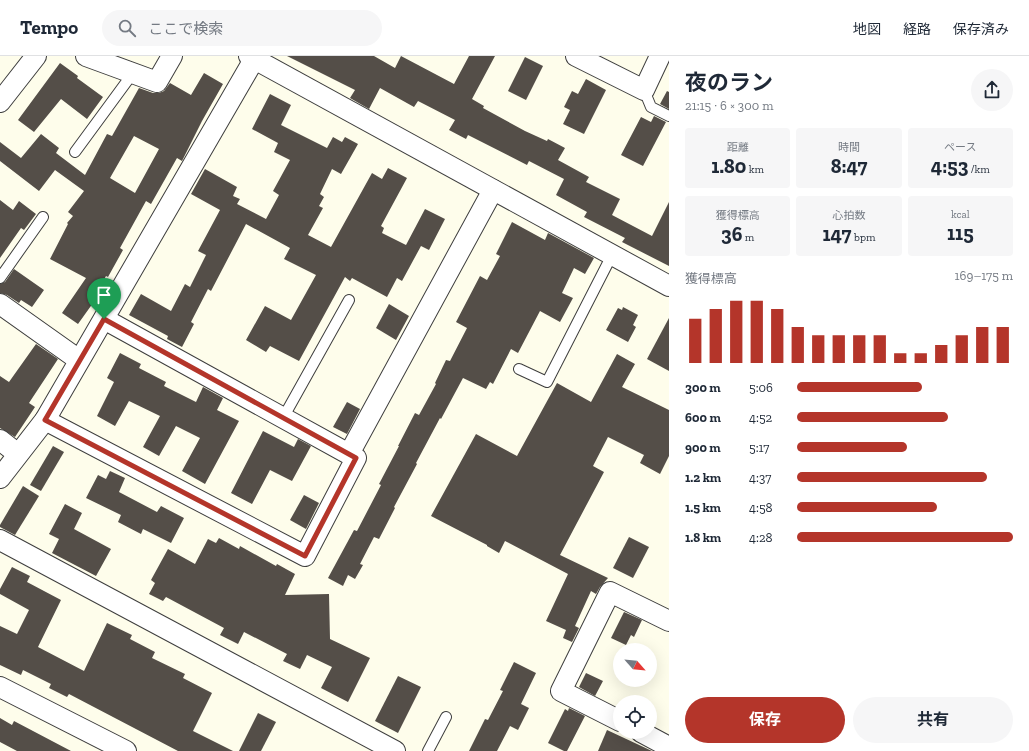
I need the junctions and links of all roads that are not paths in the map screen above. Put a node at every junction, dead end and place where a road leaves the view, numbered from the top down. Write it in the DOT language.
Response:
graph roads {
  1 [pos="36,56"];
  2 [pos="86,56"];
  3 [pos="172,56"];
  4 [pos="576,56"];
  5 [pos="660,56"];
  6 [pos="253,57"];
  7 [pos="133,73"];
  8 [pos="644,90"];
  9 [pos="0,102"];
  10 [pos="669,116"];
  11 [pos="74,152"];
  12 [pos="493,190"];
  13 [pos="43,217"];
  14 [pos="612,255"];
  15 [pos="0,278"];
  16 [pos="669,286"];
  17 [pos="349,300"];
  18 [pos="0,304"];
  19 [pos="104,319"];
  20 [pos="79,360"];
  21 [pos="519,369"];
  22 [pos="283,418"];
  23 [pos="45,420"];
  24 [pos="0,440"];
  25 [pos="18,454"];
  26 [pos="349,454"];
  27 [pos="0,478"];
  28 [pos="0,540"];
  29 [pos="669,621"];
  30 [pos="0,687"];
  31 [pos="446,717"];
  32 [pos="613,717"];
  33 [pos="654,739"];
  34 [pos="669,747"];
  35 [pos="126,751"];
  36 [pos="395,751"];
  37 [pos="428,751"];
  1 -- 9 [label="street"];
  2 -- 7 [label="street"];
  3 -- 7 [label="street"];
  4 -- 8 [label="street"];
  5 -- 8 [label="street"];
  6 -- 12 [label="street"];
  6 -- 19 [label="street"];
  7 -- 11 [label="lane"];
  8 -- 10 [label="lane"];
  12 -- 14 [label="street"];
  12 -- 26 [label="street"];
  13 -- 15 [label="lane"];
  14 -- 16 [label="street"];
  14 -- 21 [label="lane"];
  17 -- 22 [label="lane"];
  18 -- 20 [label="street"];
  19 -- 20 [label="street"];
  19 -- 22 [label="street"];
  20 -- 23 [label="street"];
  22 -- 26 [label="street"];
  23 -- 25 [label="street"];
  23 -- 26 [label="street"];
  24 -- 25 [label="street"];
  25 -- 27 [label="street"];
  28 -- 36 [label="street"];
  29 -- 32 [label="street"];
  30 -- 35 [label="street"];
  31 -- 37 [label="lane"];
  33 -- 34 [label="street"];
}
